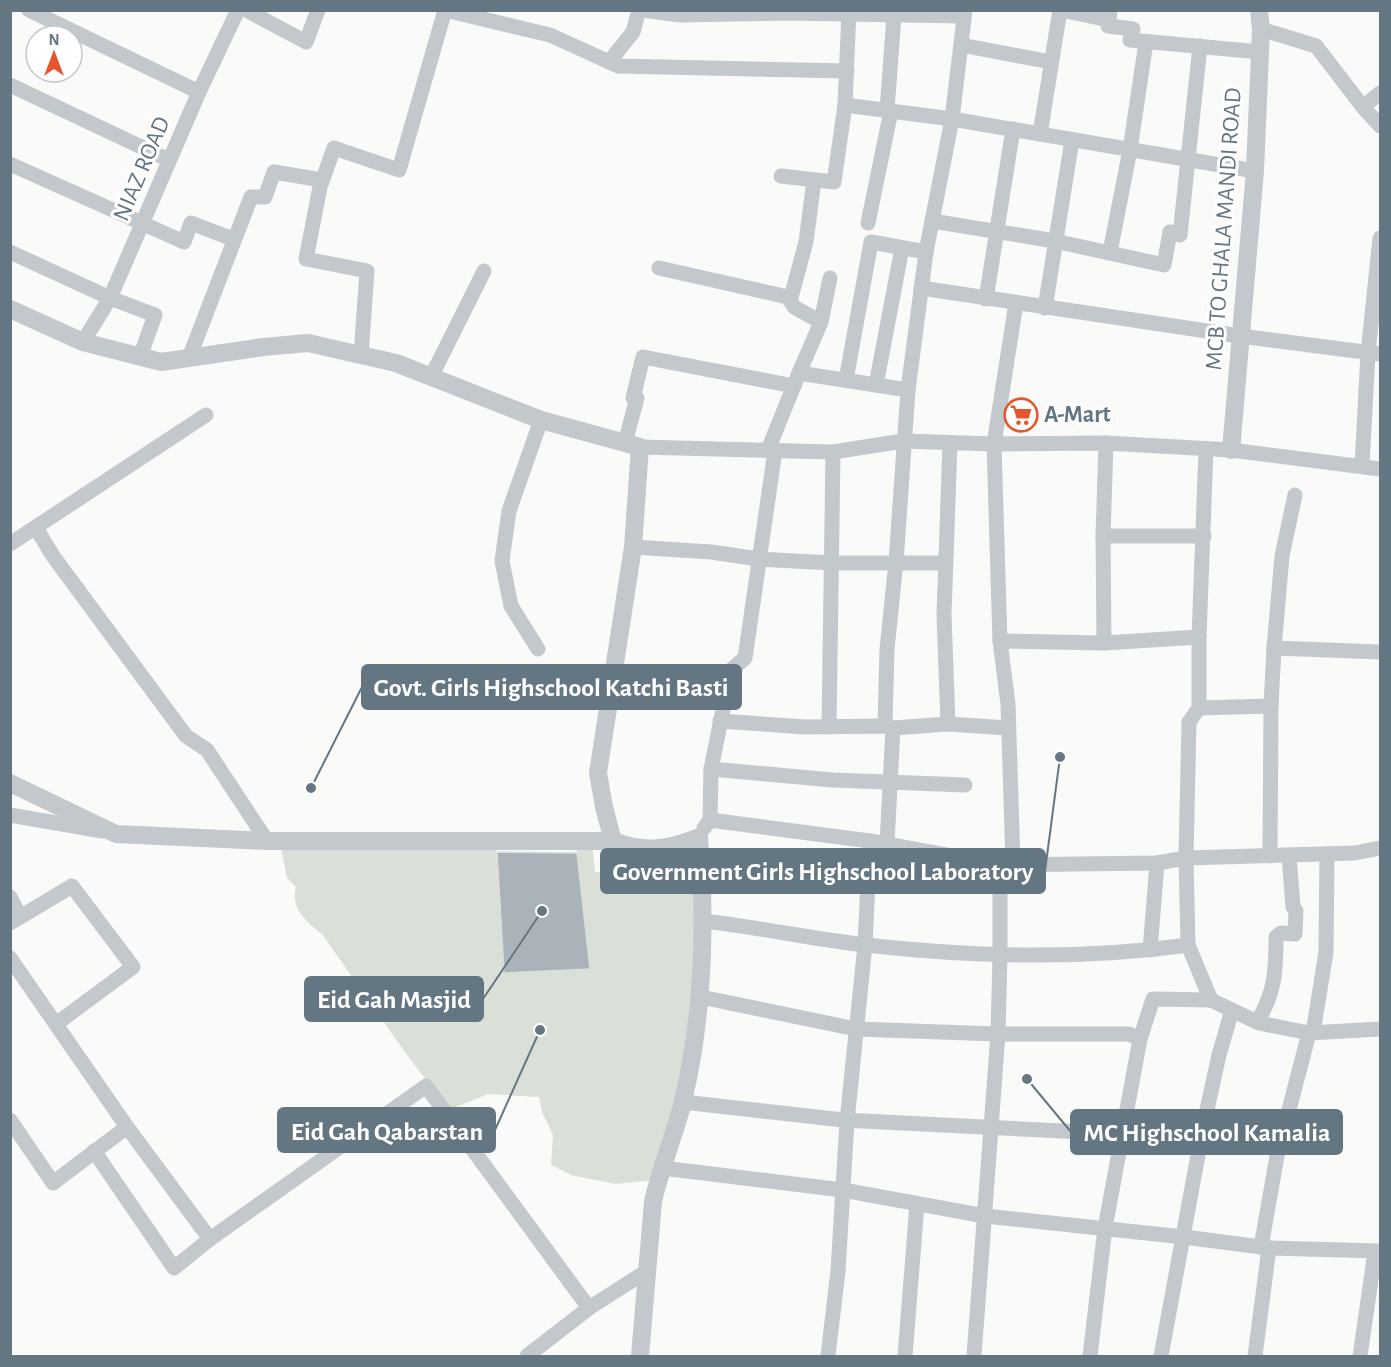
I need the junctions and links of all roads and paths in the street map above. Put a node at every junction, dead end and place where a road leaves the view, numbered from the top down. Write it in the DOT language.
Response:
graph roads {
  1 [pos="29,10"];
  2 [pos="238,10"];
  3 [pos="246,10"];
  4 [pos="318,10"];
  5 [pos="445,10"];
  6 [pos="641,10"];
  7 [pos="1060,10"];
  8 [pos="784,12"];
  9 [pos="849,13"];
  10 [pos="964,14"];
  11 [pos="1110,15"];
  12 [pos="894,16"];
  13 [pos="1260,20"];
  14 [pos="1146,42"];
  15 [pos="961,45"];
  16 [pos="1200,46"];
  17 [pos="1260,52"];
  18 [pos="609,62"];
  19 [pos="1052,62"];
  20 [pos="846,71"];
  21 [pos="10,85"];
  22 [pos="199,92"];
  23 [pos="1380,93"];
  24 [pos="845,105"];
  25 [pos="1363,107"];
  26 [pos="889,110"];
  27 [pos="952,119"];
  28 [pos="1380,126"];
  29 [pos="1013,129"];
  30 [pos="1040,134"];
  31 [pos="1072,140"];
  32 [pos="1130,150"];
  33 [pos="170,160"];
  34 [pos="1188,161"];
  35 [pos="10,164"];
  36 [pos="1255,171"];
  37 [pos="781,176"];
  38 [pos="322,180"];
  39 [pos="814,180"];
  40 [pos="932,221"];
  41 [pos="868,223"];
  42 [pos="144,224"];
  43 [pos="997,231"];
  44 [pos="1380,238"];
  45 [pos="233,239"];
  46 [pos="1056,241"];
  47 [pos="902,248"];
  48 [pos="10,252"];
  49 [pos="926,252"];
  50 [pos="1110,252"];
  51 [pos="659,268"];
  52 [pos="483,272"];
  53 [pos="830,278"];
  54 [pos="921,288"];
  55 [pos="110,298"];
  56 [pos="986,299"];
  57 [pos="790,301"];
  58 [pos="1016,303"];
  59 [pos="1045,308"];
  60 [pos="10,309"];
  61 [pos="821,322"];
  62 [pos="1240,336"];
  63 [pos="83,342"];
  64 [pos="1374,354"];
  65 [pos="361,355"];
  66 [pos="140,357"];
  67 [pos="189,358"];
  68 [pos="430,377"];
  69 [pos="796,380"];
  70 [pos="846,380"];
  71 [pos="876,385"];
  72 [pos="908,390"];
  73 [pos="206,416"];
  74 [pos="541,420"];
  75 [pos="903,441"];
  76 [pos="950,443"];
  77 [pos="1106,443"];
  78 [pos="994,444"];
  79 [pos="632,445"];
  80 [pos="1206,449"];
  81 [pos="1231,450"];
  82 [pos="772,451"];
  83 [pos="833,452"];
  84 [pos="1362,466"];
  85 [pos="1380,469"];
  86 [pos="1296,495"];
  87 [pos="36,528"];
  88 [pos="1103,536"];
  89 [pos="1204,536"];
  90 [pos="10,544"];
  91 [pos="633,547"];
  92 [pos="759,559"];
  93 [pos="896,562"];
  94 [pos="833,563"];
  95 [pos="945,563"];
  96 [pos="1200,638"];
  97 [pos="1000,641"];
  98 [pos="1104,643"];
  99 [pos="1274,648"];
  100 [pos="538,649"];
  101 [pos="1380,652"];
  102 [pos="1271,706"];
  103 [pos="1200,708"];
  104 [pos="720,721"];
  105 [pos="948,724"];
  106 [pos="829,727"];
  107 [pos="889,727"];
  108 [pos="1008,728"];
  109 [pos="711,769"];
  110 [pos="10,783"];
  111 [pos="891,783"];
  112 [pos="965,785"];
  113 [pos="10,815"];
  114 [pos="710,820"];
  115 [pos="116,834"];
  116 [pos="699,837"];
  117 [pos="267,840"];
  118 [pos="613,841"];
  119 [pos="870,841"];
  120 [pos="887,844"];
  121 [pos="1380,848"];
  122 [pos="1327,854"];
  123 [pos="1289,855"];
  124 [pos="1270,856"];
  125 [pos="1186,858"];
  126 [pos="1157,863"];
  127 [pos="1006,865"];
  128 [pos="10,897"];
  129 [pos="16,920"];
  130 [pos="704,921"];
  131 [pos="865,945"];
  132 [pos="1188,945"];
  133 [pos="1150,950"];
  134 [pos="1000,956"];
  135 [pos="10,958"];
  136 [pos="701,997"];
  137 [pos="1211,1000"];
  138 [pos="1232,1010"];
  139 [pos="1257,1022"];
  140 [pos="56,1024"];
  141 [pos="856,1029"];
  142 [pos="1380,1029"];
  143 [pos="1311,1033"];
  144 [pos="998,1034"];
  145 [pos="1140,1039"];
  146 [pos="683,1102"];
  147 [pos="10,1119"];
  148 [pos="848,1120"];
  149 [pos="128,1128"];
  150 [pos="991,1129"];
  151 [pos="1123,1134"];
  152 [pos="94,1151"];
  153 [pos="662,1168"];
  154 [pos="843,1190"];
  155 [pos="917,1204"];
  156 [pos="985,1216"];
  157 [pos="1105,1228"];
  158 [pos="1184,1237"];
  159 [pos="210,1239"];
  160 [pos="1265,1248"];
  161 [pos="1378,1251"];
  162 [pos="647,1271"];
  163 [pos="589,1308"];
  164 [pos="528,1356"];
  165 [pos="640,1356"];
  166 [pos="828,1356"];
  167 [pos="905,1356"];
  168 [pos="974,1356"];
  169 [pos="1090,1356"];
  170 [pos="1161,1356"];
  171 [pos="1255,1356"];
  172 [pos="1360,1356"];
  1 -- 22 [label="street"];
  2 -- 22 [label="street, NIAZ ROAD"];
  3 -- 4 [label="street"];
  5 -- 18 [label="street"];
  5 -- 38 [label="street"];
  6 -- 8 [label="street"];
  6 -- 18 [label="street"];
  7 -- 11 [label="street"];
  7 -- 19 [label="street"];
  8 -- 9 [label="street"];
  9 -- 12 [label="street"];
  9 -- 20 [label="street"];
  10 -- 12 [label="street"];
  10 -- 15 [label="street"];
  11 -- 14 [label="street"];
  12 -- 26 [label="street"];
  13 -- 17 [label="street, MCB TO GHALA MANDI ROAD"];
  13 -- 25 [label="street"];
  14 -- 16 [label="street"];
  14 -- 32 [label="street"];
  15 -- 19 [label="street"];
  15 -- 27 [label="street"];
  16 -- 17 [label="street"];
  16 -- 34 [label="street"];
  17 -- 36 [label="street, MCB TO GHALA MANDI ROAD"];
  18 -- 20 [label="street"];
  19 -- 30 [label="street"];
  20 -- 24 [label="street"];
  21 -- 33 [label="street"];
  22 -- 33 [label="street, NIAZ ROAD"];
  23 -- 25 [label="street"];
  24 -- 26 [label="street"];
  24 -- 39 [label="street"];
  25 -- 28 [label="street"];
  26 -- 27 [label="street"];
  26 -- 41 [label="street"];
  27 -- 29 [label="street"];
  27 -- 40 [label="street"];
  29 -- 30 [label="street"];
  29 -- 43 [label="street"];
  30 -- 31 [label="street"];
  31 -- 32 [label="street"];
  31 -- 46 [label="street"];
  32 -- 34 [label="street"];
  32 -- 50 [label="street"];
  33 -- 42 [label="street, NIAZ ROAD"];
  34 -- 36 [label="street"];
  34 -- 50 [label="street"];
  35 -- 42 [label="street"];
  36 -- 62 [label="street, MCB TO GHALA MANDI ROAD"];
  37 -- 39 [label="street"];
  38 -- 45 [label="street"];
  38 -- 65 [label="street"];
  39 -- 57 [label="street"];
  40 -- 43 [label="street"];
  40 -- 49 [label="street"];
  42 -- 45 [label="street"];
  42 -- 55 [label="street, NIAZ ROAD"];
  43 -- 46 [label="street"];
  43 -- 56 [label="street"];
  44 -- 64 [label="street"];
  45 -- 67 [label="street"];
  46 -- 50 [label="street"];
  46 -- 59 [label="street"];
  47 -- 49 [label="street"];
  47 -- 70 [label="street"];
  47 -- 71 [label="street"];
  48 -- 55 [label="street"];
  49 -- 54 [label="street"];
  51 -- 57 [label="street"];
  52 -- 68 [label="street"];
  53 -- 61 [label="street"];
  54 -- 56 [label="street"];
  54 -- 72 [label="street"];
  55 -- 63 [label="street, NIAZ ROAD"];
  55 -- 66 [label="street"];
  56 -- 58 [label="street"];
  57 -- 61 [label="street"];
  58 -- 59 [label="street"];
  58 -- 78 [label="street"];
  59 -- 62 [label="street"];
  60 -- 63 [label="street"];
  61 -- 69 [label="street"];
  62 -- 64 [label="street"];
  62 -- 81 [label="street, MCB TO GHALA MANDI ROAD"];
  63 -- 66 [label="street"];
  64 -- 84 [label="street"];
  65 -- 67 [label="street"];
  65 -- 68 [label="street"];
  66 -- 67 [label="street"];
  68 -- 74 [label="street"];
  69 -- 70 [label="street"];
  69 -- 79 [label="street"];
  69 -- 82 [label="street"];
  70 -- 71 [label="street"];
  71 -- 72 [label="street"];
  72 -- 75 [label="street"];
  73 -- 87 [label="street"];
  74 -- 79 [label="street"];
  74 -- 100 [label="street"];
  75 -- 76 [label="street"];
  75 -- 83 [label="street"];
  75 -- 93 [label="street"];
  76 -- 78 [label="street"];
  76 -- 95 [label="street"];
  77 -- 78 [label="street"];
  77 -- 80 [label="street"];
  77 -- 88 [label="street"];
  78 -- 97 [label="street"];
  79 -- 82 [label="street"];
  79 -- 91 [label="street"];
  80 -- 81 [label="street"];
  80 -- 89 [label="street"];
  81 -- 84 [label="street"];
  82 -- 83 [label="street"];
  82 -- 92 [label="street"];
  83 -- 94 [label="street"];
  84 -- 85 [label="street"];
  86 -- 99 [label="street"];
  87 -- 90 [label="street"];
  87 -- 117 [label="street"];
  88 -- 89 [label="street"];
  88 -- 98 [label="street"];
  89 -- 96 [label="street"];
  91 -- 92 [label="street"];
  91 -- 118 [label="street"];
  92 -- 94 [label="street"];
  92 -- 104 [label="street"];
  93 -- 94 [label="street"];
  93 -- 95 [label="street"];
  93 -- 107 [label="street"];
  94 -- 106 [label="street"];
  95 -- 105 [label="street"];
  96 -- 98 [label="street"];
  96 -- 103 [label="street"];
  97 -- 98 [label="street"];
  97 -- 108 [label="street"];
  99 -- 101 [label="street"];
  99 -- 102 [label="street"];
  102 -- 103 [label="street"];
  102 -- 124 [label="street"];
  103 -- 125 [label="street"];
  104 -- 106 [label="street"];
  104 -- 109 [label="street"];
  105 -- 107 [label="street"];
  105 -- 108 [label="street"];
  106 -- 107 [label="street"];
  107 -- 111 [label="street"];
  108 -- 127 [label="street"];
  109 -- 111 [label="street"];
  109 -- 114 [label="street"];
  110 -- 115 [label="street"];
  111 -- 112 [label="street"];
  111 -- 120 [label="street"];
  113 -- 115 [label="street"];
  114 -- 116 [label="street"];
  114 -- 119 [label="street"];
  115 -- 117 [label="street"];
  116 -- 118 [label="street"];
  116 -- 130 [label="street"];
  117 -- 118 [label="street"];
  119 -- 120 [label="street"];
  119 -- 131 [label="street"];
  120 -- 127 [label="street"];
  121 -- 122 [label="street"];
  122 -- 123 [label="street"];
  122 -- 143 [label="street"];
  123 -- 124 [label="street"];
  123 -- 139 [label="street"];
  124 -- 125 [label="street"];
  125 -- 126 [label="street"];
  125 -- 132 [label="street"];
  126 -- 127 [label="street"];
  126 -- 133 [label="street"];
  127 -- 134 [label="street"];
  128 -- 129 [label="street"];
  129 -- 140 [label="street"];
  130 -- 131 [label="street"];
  130 -- 136 [label="street"];
  131 -- 134 [label="street"];
  131 -- 141 [label="street"];
  132 -- 133 [label="street"];
  132 -- 137 [label="street"];
  133 -- 134 [label="street"];
  134 -- 144 [label="street"];
  135 -- 140 [label="street"];
  136 -- 141 [label="street"];
  136 -- 146 [label="street"];
  137 -- 138 [label="street"];
  137 -- 145 [label="street"];
  138 -- 139 [label="street"];
  138 -- 158 [label="street"];
  139 -- 143 [label="street"];
  140 -- 149 [label="street"];
  141 -- 144 [label="street"];
  141 -- 148 [label="street"];
  142 -- 143 [label="street"];
  143 -- 160 [label="street"];
  144 -- 145 [label="street"];
  144 -- 150 [label="street"];
  145 -- 151 [label="street"];
  146 -- 148 [label="street"];
  146 -- 153 [label="street"];
  147 -- 152 [label="street"];
  148 -- 150 [label="street"];
  148 -- 154 [label="street"];
  149 -- 152 [label="street"];
  149 -- 159 [label="street"];
  150 -- 151 [label="street"];
  150 -- 156 [label="street"];
  151 -- 157 [label="street"];
  152 -- 159 [label="street"];
  153 -- 154 [label="street"];
  153 -- 162 [label="street"];
  154 -- 155 [label="street"];
  154 -- 166 [label="street"];
  155 -- 156 [label="street"];
  155 -- 167 [label="street"];
  156 -- 157 [label="street"];
  156 -- 168 [label="street"];
  157 -- 158 [label="street"];
  157 -- 169 [label="street"];
  158 -- 160 [label="street"];
  158 -- 170 [label="street"];
  159 -- 163 [label="street"];
  160 -- 161 [label="street"];
  160 -- 171 [label="street"];
  161 -- 172 [label="street"];
  162 -- 163 [label="street"];
  162 -- 165 [label="street"];
  163 -- 164 [label="street"];
}
